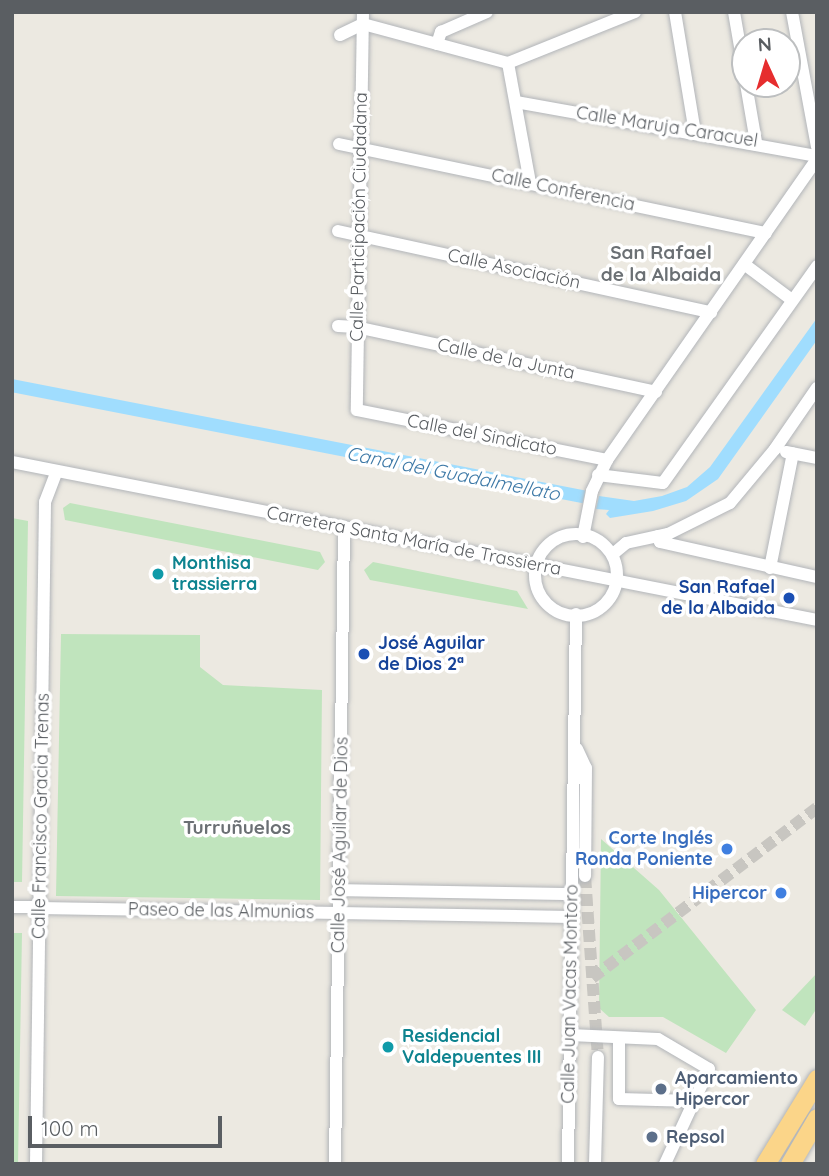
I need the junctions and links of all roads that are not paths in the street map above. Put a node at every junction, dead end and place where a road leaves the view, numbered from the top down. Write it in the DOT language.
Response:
graph roads {
  1 [pos="487,12"];
  2 [pos="635,12"];
  3 [pos="675,12"];
  4 [pos="792,12"];
  5 [pos="363,18"];
  6 [pos="340,35"];
  7 [pos="437,44"];
  8 [pos="508,64"];
  9 [pos="748,98"];
  10 [pos="516,102"];
  11 [pos="695,133"];
  12 [pos="756,142"];
  13 [pos="339,144"];
  14 [pos="360,147"];
  15 [pos="817,147"];
  16 [pos="817,158"];
  17 [pos="530,183"];
  18 [pos="338,231"];
  19 [pos="766,233"];
  20 [pos="359,234"];
  21 [pos="744,264"];
  22 [pos="817,266"];
  23 [pos="792,300"];
  24 [pos="711,312"];
  25 [pos="338,326"];
  26 [pos="356,327"];
  27 [pos="817,388"];
  28 [pos="656,392"];
  29 [pos="811,405"];
  30 [pos="357,410"];
  31 [pos="775,449"];
  32 [pos="793,453"];
  33 [pos="817,458"];
  34 [pos="607,460"];
  35 [pos="12,462"];
  36 [pos="57,471"];
  37 [pos="598,475"];
  38 [pos="344,527"];
  39 [pos="658,536"];
  40 [pos="583,537"];
  41 [pos="612,554"];
  42 [pos="535,564"];
  43 [pos="770,568"];
  44 [pos="817,577"];
  45 [pos="618,581"];
  46 [pos="576,614"];
  47 [pos="817,620"];
  48 [pos="575,745"];
  49 [pos="584,876"];
  50 [pos="340,890"];
  51 [pos="572,894"];
  52 [pos="12,907"];
  53 [pos="39,907"];
  54 [pos="339,913"];
  55 [pos="571,917"];
  56 [pos="570,1035"];
  57 [pos="619,1039"];
  58 [pos="598,1057"];
  59 [pos="817,1079"];
  60 [pos="695,1101"];
  61 [pos="817,1118"];
  62 [pos="36,1164"];
  63 [pos="335,1164"];
  64 [pos="568,1164"];
  65 [pos="595,1164"];
  66 [pos="665,1164"];
  67 [pos="765,1164"];
  68 [pos="790,1164"];
  1 -- 7 [label="street"];
  2 -- 8 [label="street"];
  3 -- 11 [label="street"];
  4 -- 15 [label="street"];
  5 -- 6 [label="street"];
  5 -- 7 [label="street"];
  5 -- 14 [label="street, Calle Participación Ciudadana"];
  7 -- 8 [label="street"];
  8 -- 10 [label="street"];
  9 -- 12 [label="street"];
  10 -- 11 [label="street, Calle Maruja Caracuel"];
  10 -- 17 [label="street"];
  11 -- 12 [label="street, Calle Maruja Caracuel"];
  12 -- 16 [label="street, Calle Maruja Caracuel"];
  13 -- 14 [label="street, Calle Conferencia"];
  14 -- 17 [label="street, Calle Conferencia"];
  14 -- 20 [label="street, Calle Participación Ciudadana"];
  16 -- 19 [label="street"];
  17 -- 19 [label="street, Calle Conferencia"];
  18 -- 20 [label="street, Calle Asociación"];
  19 -- 21 [label="street"];
  20 -- 24 [label="street, Calle Asociación"];
  20 -- 26 [label="street, Calle Participación Ciudadana"];
  21 -- 23 [label="street"];
  21 -- 24 [label="street"];
  22 -- 23 [label="street"];
  23 -- 37 [label="street"];
  24 -- 28 [label="street"];
  25 -- 26 [label="street, Calle de la Junta"];
  26 -- 28 [label="street, Calle de la Junta"];
  26 -- 30 [label="street, Calle Participación Ciudadana"];
  27 -- 29 [label="street"];
  28 -- 34 [label="street"];
  29 -- 31 [label="street"];
  30 -- 34 [label="street, Calle del Sindicato"];
  31 -- 32 [label="street"];
  31 -- 39 [label="street"];
  32 -- 33 [label="street"];
  32 -- 43 [label="street"];
  34 -- 37 [label="street"];
  35 -- 36 [label="street, Carretera Santa María de Trassierra"];
  36 -- 38 [label="street, Carretera Santa María de Trassierra"];
  36 -- 53 [label="street, Calle Francisco Gracia Trenas"];
  37 -- 40 [label="street"];
  38 -- 42 [label="street, Carretera Santa María de Trassierra"];
  38 -- 50 [label="street, Calle José Aguilar de Dios"];
  39 -- 41 [label="street"];
  39 -- 43 [label="street"];
  40 -- 41 [label="street"];
  40 -- 42 [label="street"];
  41 -- 45 [label="street"];
  42 -- 45 [label="street, Carretera Santa María de Trassierra"];
  42 -- 46 [label="street"];
  43 -- 44 [label="street"];
  45 -- 46 [label="street"];
  45 -- 47 [label="street, Carretera Santa María de Trassierra"];
  46 -- 48 [label="street, Calle Juan Vacas Montoro"];
  48 -- 49 [label="street"];
  48 -- 51 [label="street, Calle Juan Vacas Montoro"];
  50 -- 51 [label="street"];
  50 -- 54 [label="street, Calle José Aguilar de Dios"];
  51 -- 55 [label="street, Calle Juan Vacas Montoro"];
  52 -- 53 [label="street, Paseo de las Almunias"];
  53 -- 54 [label="street, Paseo de las Almunias"];
  53 -- 62 [label="street, Calle Francisco Gracia Trenas"];
  54 -- 55 [label="street, Paseo de las Almunias"];
  54 -- 63 [label="street, Calle José Aguilar de Dios"];
  55 -- 56 [label="street, Calle Juan Vacas Montoro"];
  56 -- 57 [label="street"];
  56 -- 64 [label="street, Calle Juan Vacas Montoro"];
  57 -- 60 [label="street"];
  57 -- 60 [label="street"];
  58 -- 65 [label="street"];
  59 -- 67 [label="highway"];
  60 -- 66 [label="street"];
  61 -- 68 [label="highway"];
}
